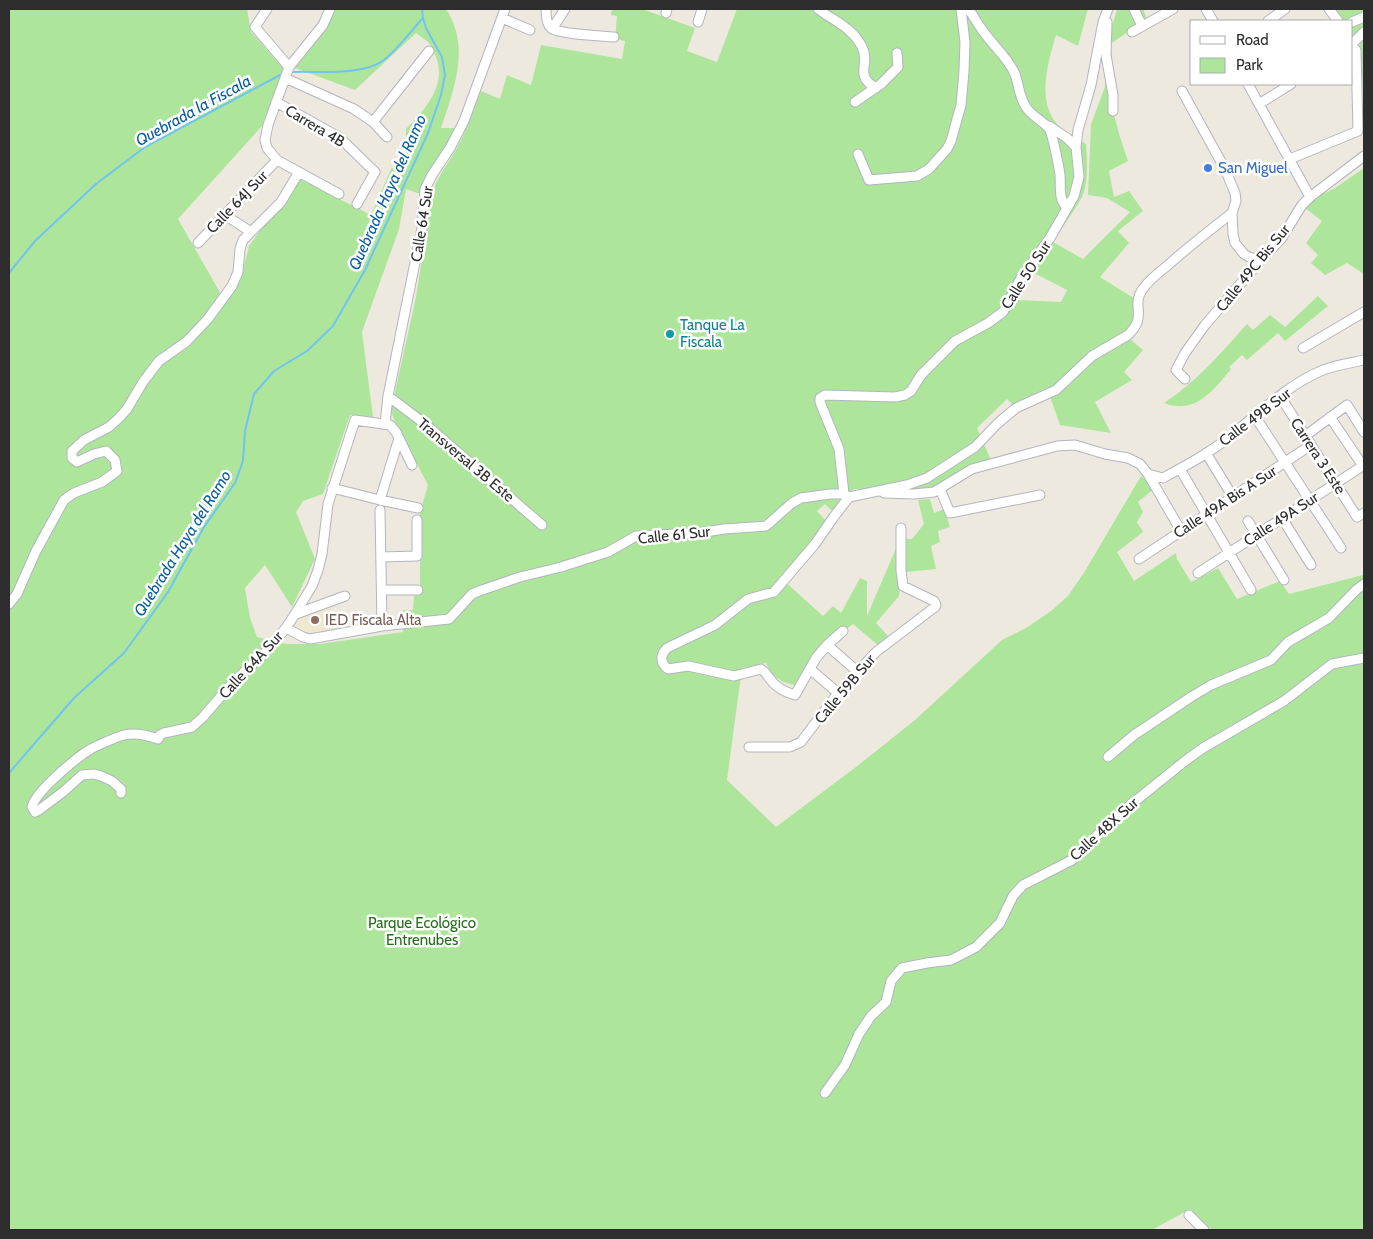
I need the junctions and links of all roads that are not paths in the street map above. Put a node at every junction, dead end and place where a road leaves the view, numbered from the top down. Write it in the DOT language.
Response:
graph roads {
  1 [pos="267,9"];
  2 [pos="505,9"];
  3 [pos="546,9"];
  4 [pos="565,9"];
  5 [pos="702,9"];
  6 [pos="818,9"];
  7 [pos="961,9"];
  8 [pos="968,9"];
  9 [pos="1134,9"];
  10 [pos="1173,9"];
  11 [pos="1206,9"];
  12 [pos="1286,9"];
  13 [pos="1329,9"];
  14 [pos="327,10"];
  15 [pos="1107,10"];
  16 [pos="502,18"];
  17 [pos="1212,20"];
  18 [pos="1270,20"];
  19 [pos="1337,20"];
  20 [pos="698,22"];
  21 [pos="550,26"];
  22 [pos="1142,26"];
  23 [pos="530,30"];
  24 [pos="1132,32"];
  25 [pos="1364,32"];
  26 [pos="614,37"];
  27 [pos="1353,45"];
  28 [pos="1353,47"];
  29 [pos="429,51"];
  30 [pos="897,53"];
  31 [pos="289,66"];
  32 [pos="285,78"];
  33 [pos="1249,85"];
  34 [pos="1289,85"];
  35 [pos="876,88"];
  36 [pos="1182,91"];
  37 [pos="276,102"];
  38 [pos="855,102"];
  39 [pos="1259,104"];
  40 [pos="1114,111"];
  41 [pos="373,122"];
  42 [pos="1045,123"];
  43 [pos="387,137"];
  44 [pos="1076,146"];
  45 [pos="858,154"];
  46 [pos="1364,156"];
  47 [pos="1290,159"];
  48 [pos="276,160"];
  49 [pos="299,172"];
  50 [pos="1078,183"];
  51 [pos="1083,193"];
  52 [pos="339,194"];
  53 [pos="1310,197"];
  54 [pos="358,204"];
  55 [pos="1068,208"];
  56 [pos="1232,213"];
  57 [pos="225,215"];
  58 [pos="251,232"];
  59 [pos="198,243"];
  60 [pos="1260,260"];
  61 [pos="1364,312"];
  62 [pos="1303,348"];
  63 [pos="1364,360"];
  64 [pos="1185,379"];
  65 [pos="388,396"];
  66 [pos="1280,396"];
  67 [pos="1254,415"];
  68 [pos="1330,417"];
  69 [pos="386,424"];
  70 [pos="1364,432"];
  71 [pos="397,435"];
  72 [pos="1305,436"];
  73 [pos="1311,445"];
  74 [pos="1206,453"];
  75 [pos="1285,462"];
  76 [pos="412,465"];
  77 [pos="1364,465"];
  78 [pos="1180,469"];
  79 [pos="1148,474"];
  80 [pos="1336,484"];
  81 [pos="332,488"];
  82 [pos="940,489"];
  83 [pos="872,493"];
  84 [pos="1040,495"];
  85 [pos="846,496"];
  86 [pos="1233,497"];
  87 [pos="1310,500"];
  88 [pos="380,505"];
  89 [pos="418,508"];
  90 [pos="1206,514"];
  91 [pos="1361,515"];
  92 [pos="1282,518"];
  93 [pos="417,520"];
  94 [pos="1248,521"];
  95 [pos="542,525"];
  96 [pos="901,528"];
  97 [pos="1181,531"];
  98 [pos="1256,535"];
  99 [pos="1341,548"];
  100 [pos="1229,553"];
  101 [pos="381,557"];
  102 [pos="1139,559"];
  103 [pos="1311,565"];
  104 [pos="1198,573"];
  105 [pos="1284,580"];
  106 [pos="1364,584"];
  107 [pos="382,590"];
  108 [pos="418,590"];
  109 [pos="1251,590"];
  110 [pos="345,596"];
  111 [pos="9,604"];
  112 [pos="295,614"];
  113 [pos="382,626"];
  114 [pos="286,628"];
  115 [pos="843,631"];
  116 [pos="827,645"];
  117 [pos="1364,658"];
  118 [pos="810,669"];
  119 [pos="858,672"];
  120 [pos="838,693"];
  121 [pos="749,747"];
  122 [pos="1108,756"];
  123 [pos="121,793"];
  124 [pos="825,1093"];
  125 [pos="1189,1215"];
  126 [pos="1204,1230"];
  1 -- 31 [label="street"];
  2 -- 16 [label="street, Calle 64 Sur"];
  3 -- 21 [label="street"];
  4 -- 21 [label="street"];
  5 -- 20 [label="street"];
  6 -- 35 [label="street"];
  7 -- 45 [label="street"];
  8 -- 42 [label="street"];
  9 -- 22 [label="street"];
  10 -- 22 [label="street"];
  11 -- 17 [label="street"];
  12 -- 18 [label="street"];
  13 -- 19 [label="street"];
  14 -- 31 [label="street"];
  15 -- 40 [label="street"];
  15 -- 44 [label="street"];
  16 -- 23 [label="street"];
  16 -- 65 [label="street, Calle 64 Sur"];
  21 -- 26 [label="street"];
  22 -- 24 [label="street"];
  25 -- 27 [label="street"];
  28 -- 47 [label="street"];
  29 -- 41 [label="street"];
  30 -- 35 [label="street"];
  31 -- 32 [label="street"];
  32 -- 37 [label="street"];
  32 -- 41 [label="street"];
  33 -- 39 [label="street"];
  34 -- 39 [label="street"];
  35 -- 38 [label="street"];
  36 -- 56 [label="street"];
  37 -- 48 [label="street"];
  37 -- 54 [label="street, Carrera 4B"];
  39 -- 47 [label="street"];
  41 -- 43 [label="street"];
  42 -- 44 [label="street"];
  42 -- 55 [label="street"];
  44 -- 50 [label="street"];
  46 -- 53 [label="street, Calle 49C Bis Sur"];
  47 -- 53 [label="street"];
  48 -- 49 [label="street"];
  48 -- 57 [label="street, Calle 64J Sur"];
  49 -- 52 [label="street"];
  49 -- 58 [label="street"];
  50 -- 51 [label="street"];
  50 -- 55 [label="street, Calle 50 Sur"];
  53 -- 60 [label="street, Calle 49C Bis Sur"];
  55 -- 85 [label="street, Calle 50 Sur"];
  56 -- 60 [label="street"];
  56 -- 83 [label="street"];
  57 -- 58 [label="street"];
  57 -- 59 [label="street, Calle 64J Sur"];
  58 -- 111 [label="street"];
  60 -- 64 [label="street, Calle 49C Bis Sur"];
  61 -- 62 [label="street"];
  63 -- 66 [label="street, Calle 49B Sur"];
  65 -- 69 [label="street, Calle 64 Sur"];
  65 -- 95 [label="street, Transversal 3B Este"];
  66 -- 67 [label="street, Calle 49B Sur"];
  66 -- 72 [label="street, Carrera 3 Este"];
  67 -- 74 [label="street, Calle 49B Sur"];
  67 -- 75 [label="street"];
  68 -- 70 [label="street"];
  68 -- 72 [label="street"];
  68 -- 77 [label="street"];
  69 -- 71 [label="street"];
  69 -- 81 [label="street, Calle 64A Sur"];
  71 -- 76 [label="street"];
  71 -- 88 [label="street"];
  72 -- 73 [label="street, Carrera 3 Este"];
  73 -- 75 [label="street, Calle 49A Bis A Sur"];
  73 -- 80 [label="street, Carrera 3 Este"];
  74 -- 78 [label="street, Calle 49B Sur"];
  74 -- 86 [label="street"];
  75 -- 86 [label="street, Calle 49A Bis A Sur"];
  75 -- 87 [label="street"];
  77 -- 80 [label="street, Calle 49A Sur"];
  78 -- 79 [label="street, Calle 49B Sur"];
  78 -- 90 [label="street"];
  79 -- 82 [label="street"];
  79 -- 97 [label="street"];
  80 -- 87 [label="street, Calle 49A Sur"];
  80 -- 91 [label="street, Carrera 3 Este"];
  81 -- 88 [label="street"];
  81 -- 112 [label="street, Calle 64A Sur"];
  82 -- 83 [label="street"];
  82 -- 84 [label="street"];
  83 -- 85 [label="street, Calle 61 Sur"];
  85 -- 113 [label="street, Calle 61 Sur"];
  85 -- 118 [label="street"];
  86 -- 90 [label="street, Calle 49A Bis A Sur"];
  87 -- 92 [label="street, Calle 49A Sur"];
  87 -- 99 [label="street"];
  88 -- 89 [label="street"];
  88 -- 101 [label="street"];
  90 -- 97 [label="street, Calle 49A Bis A Sur"];
  90 -- 100 [label="street"];
  92 -- 98 [label="street, Calle 49A Sur"];
  92 -- 103 [label="street"];
  93 -- 101 [label="street"];
  94 -- 98 [label="street"];
  96 -- 119 [label="street, Calle 59B Sur"];
  97 -- 102 [label="street, Calle 49A Bis A Sur"];
  98 -- 100 [label="street, Calle 49A Sur"];
  98 -- 105 [label="street"];
  100 -- 104 [label="street, Calle 49A Sur"];
  100 -- 109 [label="street"];
  101 -- 107 [label="street"];
  106 -- 122 [label="street"];
  107 -- 108 [label="street"];
  107 -- 113 [label="street"];
  110 -- 112 [label="street"];
  112 -- 114 [label="street, Calle 64A Sur"];
  113 -- 114 [label="street"];
  114 -- 123 [label="street, Calle 64A Sur"];
  115 -- 116 [label="street"];
  116 -- 118 [label="street"];
  116 -- 119 [label="street"];
  117 -- 124 [label="street, Calle 48X Sur"];
  118 -- 120 [label="street"];
  119 -- 120 [label="street, Calle 59B Sur"];
  120 -- 121 [label="street, Calle 59B Sur"];
  125 -- 126 [label="street"];
}
